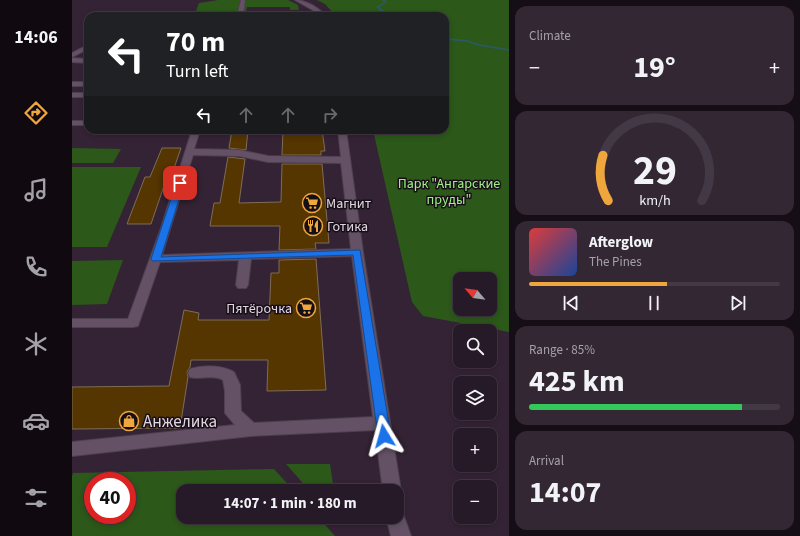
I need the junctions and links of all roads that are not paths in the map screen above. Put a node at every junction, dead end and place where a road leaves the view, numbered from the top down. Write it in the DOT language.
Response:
graph roads {
  1 [pos="243,0"];
  2 [pos="297,0"];
  3 [pos="241,12"];
  4 [pos="319,12"];
  5 [pos="84,48"];
  6 [pos="72,55"];
  7 [pos="72,60"];
  8 [pos="84,61"];
  9 [pos="72,84"];
  10 [pos="84,84"];
  11 [pos="72,95"];
  12 [pos="84,95"];
  13 [pos="72,123"];
  14 [pos="84,123"];
  15 [pos="195,134"];
  16 [pos="342,134"];
  17 [pos="190,152"];
  18 [pos="345,160"];
  19 [pos="356,252"];
  20 [pos="246,256"];
  21 [pos="155,259"];
  22 [pos="242,285"];
  23 [pos="72,324"];
  24 [pos="196,373"];
  25 [pos="383,423"];
  26 [pos="251,430"];
  27 [pos="72,449"];
  28 [pos="391,484"];
  29 [pos="397,524"];
  30 [pos="401,536"];
  1 -- 3 [label="street"];
  2 -- 4 [label="street"];
  5 -- 6 [label="street"];
  7 -- 8 [label="street"];
  9 -- 10 [label="street"];
  11 -- 12 [label="street"];
  13 -- 14 [label="street"];
  15 -- 17 [label="street"];
  16 -- 18 [label="street"];
  17 -- 18 [label="street"];
  17 -- 21 [label="street"];
  18 -- 19 [label="street"];
  19 -- 20 [label="street"];
  19 -- 25 [label="street"];
  20 -- 21 [label="street"];
  20 -- 22 [label="street"];
  21 -- 23 [label="street"];
  24 -- 26 [label="street"];
  25 -- 26 [label="street"];
  25 -- 28 [label="street"];
  26 -- 27 [label="street"];
  29 -- 30 [label="street"];
}
